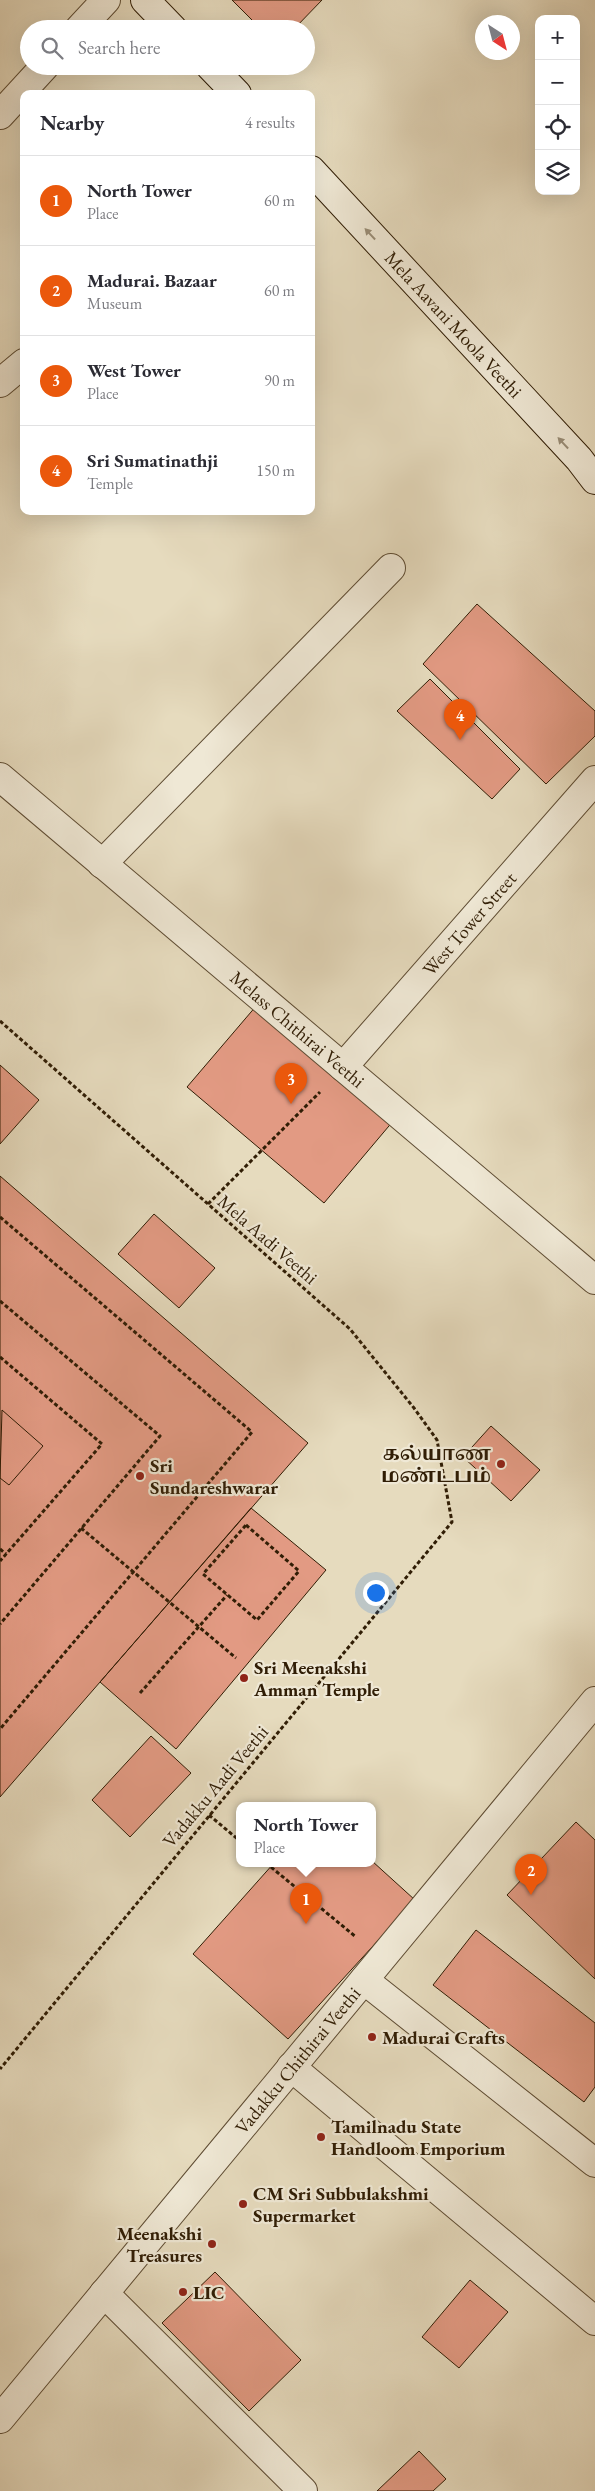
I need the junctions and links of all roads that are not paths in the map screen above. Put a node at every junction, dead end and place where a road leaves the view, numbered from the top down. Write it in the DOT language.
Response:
graph roads {
  1 [pos="106,0"];
  2 [pos="145,0"];
  3 [pos="87,20"];
  4 [pos="164,20"];
  5 [pos="37,75"];
  6 [pos="219,75"];
  7 [pos="23,90"];
  8 [pos="233,90"];
  9 [pos="20,93"];
  10 [pos="0,115"];
  11 [pos="315,174"];
  12 [pos="20,366"];
  13 [pos="0,383"];
  14 [pos="595,480"];
  15 [pos="391,568"];
  16 [pos="0,778"];
  17 [pos="595,780"];
  18 [pos="102,864"];
  19 [pos="344,1067"];
  20 [pos="595,1280"];
  21 [pos="595,1700"];
  22 [pos="364,1980"];
  23 [pos="291,2067"];
  24 [pos="595,2163"];
  25 [pos="104,2293"];
  26 [pos="595,2321"];
  27 [pos="0,2419"];
  28 [pos="303,2491"];
  1 -- 3 [label="street"];
  2 -- 4 [label="street"];
  5 -- 7 [label="street"];
  6 -- 8 [label="street"];
  9 -- 10 [label="street"];
  14 -- 11 [label="street, Mela Aavani Moola Veethi, one-way"];
  12 -- 13 [label="street"];
  15 -- 18 [label="street"];
  16 -- 18 [label="street, Melass Chithirai Veethi"];
  17 -- 19 [label="street, West Tower Street"];
  18 -- 19 [label="street, Melass Chithirai Veethi"];
  19 -- 20 [label="street, Melass Chithirai Veethi"];
  21 -- 22 [label="street, Vadakku Chithirai Veethi"];
  22 -- 23 [label="street, Vadakku Chithirai Veethi"];
  22 -- 24 [label="street"];
  23 -- 25 [label="street, Vadakku Chithirai Veethi"];
  23 -- 26 [label="street"];
  25 -- 27 [label="street, Vadakku Chithirai Veethi"];
  25 -- 28 [label="street"];
}
